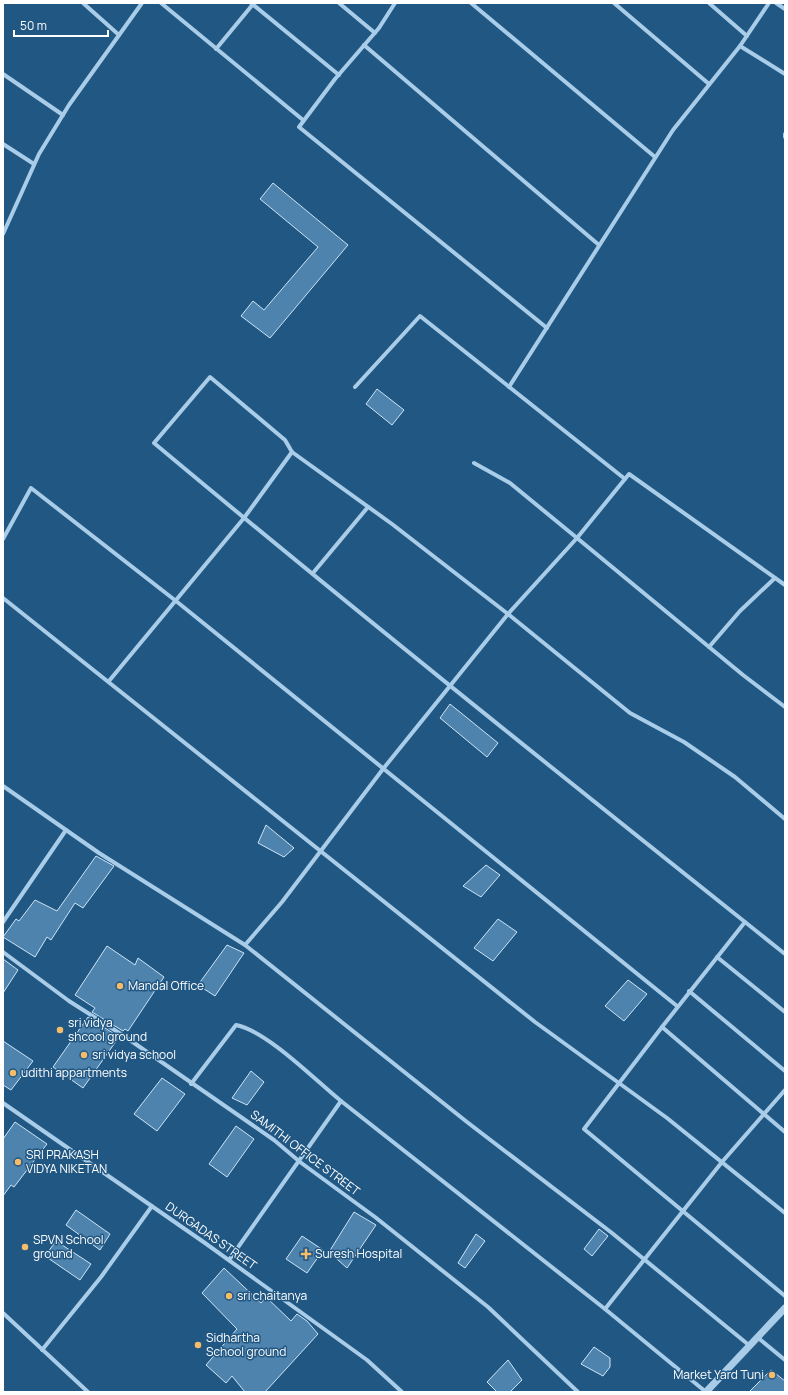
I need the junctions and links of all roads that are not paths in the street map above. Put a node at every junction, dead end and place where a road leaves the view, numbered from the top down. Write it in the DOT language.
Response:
graph roads {
  1 [pos="82,3"];
  2 [pos="142,3"];
  3 [pos="161,3"];
  4 [pos="339,3"];
  5 [pos="395,3"];
  6 [pos="471,3"];
  7 [pos="614,3"];
  8 [pos="709,3"];
  9 [pos="769,3"];
  10 [pos="776,3"];
  11 [pos="253,4"];
  12 [pos="785,9"];
  13 [pos="375,33"];
  14 [pos="119,35"];
  15 [pos="747,36"];
  16 [pos="364,45"];
  17 [pos="740,46"];
  18 [pos="216,49"];
  19 [pos="3,74"];
  20 [pos="785,74"];
  21 [pos="339,75"];
  22 [pos="709,84"];
  23 [pos="63,115"];
  24 [pos="303,120"];
  25 [pos="3,144"];
  26 [pos="655,157"];
  27 [pos="34,164"];
  28 [pos="3,221"];
  29 [pos="8,224"];
  30 [pos="3,234"];
  31 [pos="599,245"];
  32 [pos="547,328"];
  33 [pos="355,387"];
  34 [pos="509,387"];
  35 [pos="292,452"];
  36 [pos="474,463"];
  37 [pos="625,479"];
  38 [pos="368,507"];
  39 [pos="244,518"];
  40 [pos="577,538"];
  41 [pos="3,539"];
  42 [pos="313,573"];
  43 [pos="775,578"];
  44 [pos="785,585"];
  45 [pos="3,598"];
  46 [pos="176,601"];
  47 [pos="508,614"];
  48 [pos="709,647"];
  49 [pos="110,681"];
  50 [pos="449,687"];
  51 [pos="785,706"];
  52 [pos="383,769"];
  53 [pos="3,786"];
  54 [pos="785,819"];
  55 [pos="66,830"];
  56 [pos="321,851"];
  57 [pos="3,922"];
  58 [pos="745,922"];
  59 [pos="245,945"];
  60 [pos="3,952"];
  61 [pos="785,954"];
  62 [pos="717,957"];
  63 [pos="689,991"];
  64 [pos="677,1006"];
  65 [pos="785,1012"];
  66 [pos="662,1027"];
  67 [pos="785,1071"];
  68 [pos="620,1083"];
  69 [pos="191,1084"];
  70 [pos="785,1090"];
  71 [pos="341,1101"];
  72 [pos="3,1103"];
  73 [pos="763,1114"];
  74 [pos="785,1132"];
  75 [pos="300,1162"];
  76 [pos="722,1162"];
  77 [pos="152,1206"];
  78 [pos="682,1210"];
  79 [pos="785,1213"];
  80 [pos="643,1259"];
  81 [pos="229,1260"];
  82 [pos="785,1296"];
  83 [pos="785,1308"];
  84 [pos="604,1309"];
  85 [pos="3,1313"];
  86 [pos="757,1337"];
  87 [pos="750,1346"];
  88 [pos="42,1350"];
  89 [pos="785,1360"];
  90 [pos="88,1392"];
  91 [pos="402,1392"];
  92 [pos="578,1392"];
  93 [pos="706,1392"];
  1 -- 14 [label="street"];
  2 -- 14 [label="street"];
  3 -- 18 [label="street"];
  4 -- 13 [label="street"];
  5 -- 13 [label="street"];
  6 -- 26 [label="street"];
  7 -- 22 [label="street"];
  8 -- 15 [label="street"];
  9 -- 15 [label="street"];
  10 -- 12 [label="street"];
  11 -- 18 [label="street"];
  11 -- 21 [label="street"];
  13 -- 16 [label="street"];
  14 -- 23 [label="street"];
  15 -- 17 [label="street"];
  16 -- 21 [label="street"];
  16 -- 31 [label="street"];
  17 -- 20 [label="street"];
  17 -- 22 [label="street"];
  18 -- 24 [label="street"];
  19 -- 23 [label="street"];
  21 -- 24 [label="street"];
  22 -- 26 [label="street"];
  23 -- 27 [label="street"];
  24 -- 32 [label="street"];
  25 -- 27 [label="street"];
  26 -- 31 [label="street"];
  27 -- 29 [label="street"];
  28 -- 29 [label="street"];
  29 -- 30 [label="street"];
  31 -- 32 [label="street"];
  32 -- 34 [label="street"];
  33 -- 34 [label="street"];
  34 -- 37 [label="street"];
  35 -- 38 [label="street"];
  35 -- 39 [label="street"];
  35 -- 39 [label="street"];
  36 -- 40 [label="street"];
  37 -- 40 [label="street"];
  37 -- 43 [label="street"];
  38 -- 42 [label="street"];
  38 -- 47 [label="street"];
  39 -- 42 [label="street"];
  39 -- 46 [label="street"];
  40 -- 47 [label="street"];
  40 -- 48 [label="street"];
  41 -- 46 [label="street"];
  42 -- 50 [label="street"];
  43 -- 44 [label="street"];
  43 -- 48 [label="street"];
  45 -- 49 [label="street"];
  46 -- 49 [label="street"];
  46 -- 52 [label="street"];
  47 -- 50 [label="street"];
  47 -- 54 [label="street"];
  48 -- 51 [label="street"];
  49 -- 56 [label="street"];
  50 -- 52 [label="street"];
  50 -- 58 [label="street"];
  52 -- 56 [label="street"];
  52 -- 64 [label="street"];
  53 -- 55 [label="street"];
  55 -- 57 [label="street"];
  55 -- 59 [label="street"];
  56 -- 59 [label="street"];
  56 -- 68 [label="street"];
  58 -- 61 [label="street"];
  58 -- 62 [label="street"];
  59 -- 80 [label="street"];
  60 -- 69 [label="street, SAMITHI OFFICE STREET"];
  62 -- 63 [label="street"];
  62 -- 65 [label="street"];
  63 -- 64 [label="street"];
  63 -- 67 [label="street"];
  64 -- 66 [label="street"];
  66 -- 68 [label="street"];
  66 -- 73 [label="street"];
  68 -- 76 [label="street"];
  68 -- 78 [label="street"];
  69 -- 71 [label="street"];
  69 -- 75 [label="street, SAMITHI OFFICE STREET"];
  70 -- 73 [label="street"];
  71 -- 75 [label="street"];
  71 -- 84 [label="street"];
  72 -- 77 [label="street, DURGADAS STREET"];
  73 -- 74 [label="street"];
  73 -- 76 [label="street"];
  75 -- 81 [label="street"];
  75 -- 92 [label="street, SAMITHI OFFICE STREET"];
  76 -- 78 [label="street"];
  76 -- 79 [label="street"];
  77 -- 81 [label="street, DURGADAS STREET"];
  77 -- 88 [label="street"];
  78 -- 80 [label="street"];
  78 -- 82 [label="street"];
  80 -- 84 [label="street"];
  80 -- 87 [label="street"];
  81 -- 91 [label="street, DURGADAS STREET"];
  83 -- 86 [label="street"];
  84 -- 93 [label="street"];
  85 -- 88 [label="street"];
  86 -- 87 [label="street"];
  86 -- 89 [label="street"];
  87 -- 93 [label="street"];
  88 -- 90 [label="street"];
}
